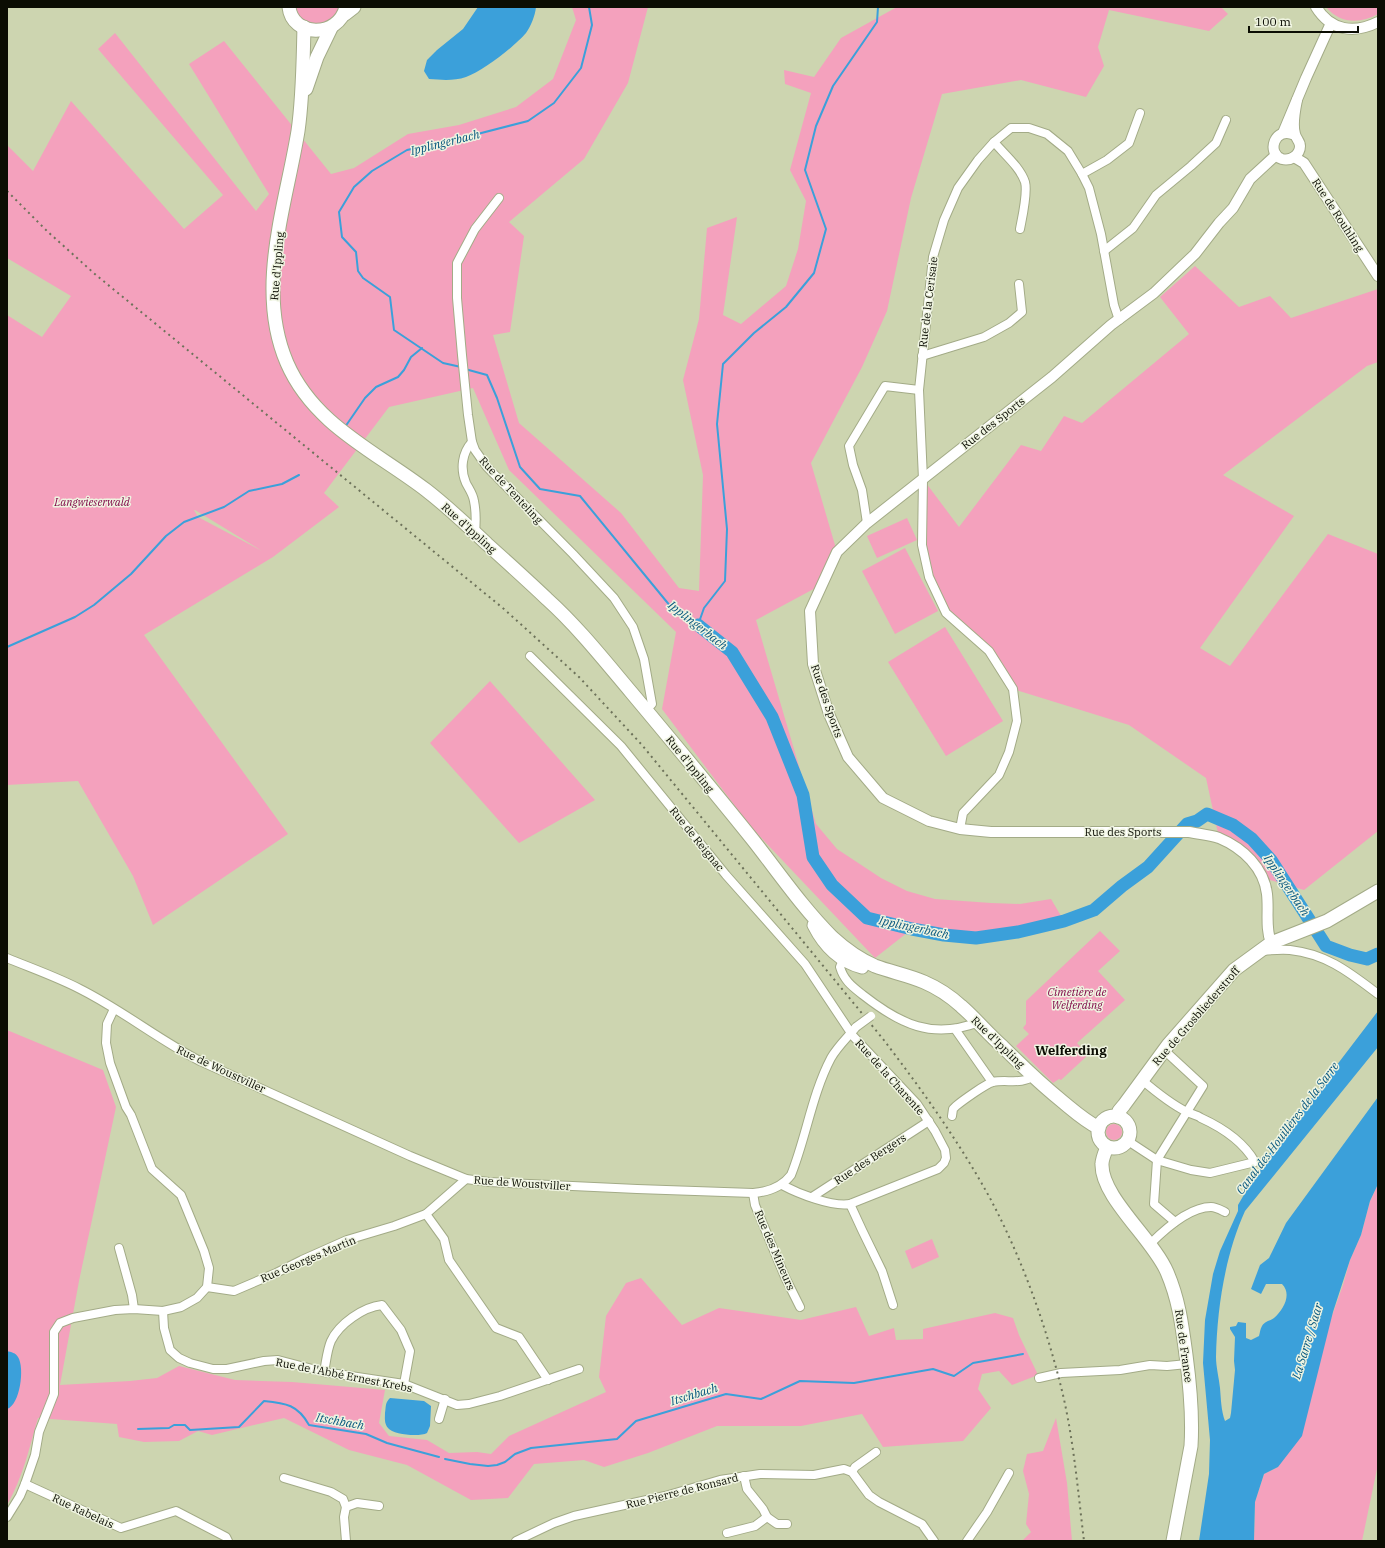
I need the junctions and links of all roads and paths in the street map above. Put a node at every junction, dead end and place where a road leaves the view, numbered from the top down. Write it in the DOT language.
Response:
graph roads {
  1 [pos="289,7"];
  2 [pos="1316,7"];
  3 [pos="348,9"];
  4 [pos="1378,22"];
  5 [pos="1331,23"];
  6 [pos="304,27"];
  7 [pos="331,28"];
  8 [pos="1297,100"];
  9 [pos="301,102"];
  10 [pos="1140,113"];
  11 [pos="1226,120"];
  12 [pos="1283,133"];
  13 [pos="1295,135"];
  14 [pos="994,142"];
  15 [pos="1276,155"];
  16 [pos="1294,157"];
  17 [pos="1082,174"];
  18 [pos="499,198"];
  19 [pos="1020,229"];
  20 [pos="1104,251"];
  21 [pos="1378,276"];
  22 [pos="1019,284"];
  23 [pos="1119,320"];
  24 [pos="922,356"];
  25 [pos="919,390"];
  26 [pos="472,442"];
  27 [pos="923,479"];
  28 [pos="867,523"];
  29 [pos="475,532"];
  30 [pos="530,656"];
  31 [pos="646,710"];
  32 [pos="960,829"];
  33 [pos="1378,891"];
  34 [pos="1271,943"];
  35 [pos="1260,951"];
  36 [pos="845,955"];
  37 [pos="7,958"];
  38 [pos="1378,994"];
  39 [pos="114,1009"];
  40 [pos="881,1009"];
  41 [pos="979,1022"];
  42 [pos="955,1029"];
  43 [pos="851,1034"];
  44 [pos="1164,1050"];
  45 [pos="1033,1076"];
  46 [pos="1142,1080"];
  47 [pos="992,1082"];
  48 [pos="1187,1112"];
  49 [pos="952,1116"];
  50 [pos="1118,1117"];
  51 [pos="929,1121"];
  52 [pos="1098,1128"];
  53 [pos="1128,1141"];
  54 [pos="1107,1147"];
  55 [pos="1157,1160"];
  56 [pos="466,1179"];
  57 [pos="782,1185"];
  58 [pos="753,1193"];
  59 [pos="812,1197"];
  60 [pos="850,1204"];
  61 [pos="1225,1212"];
  62 [pos="426,1214"];
  63 [pos="1175,1222"];
  64 [pos="1150,1244"];
  65 [pos="119,1248"];
  66 [pos="207,1287"];
  67 [pos="893,1304"];
  68 [pos="800,1307"];
  69 [pos="134,1309"];
  70 [pos="163,1311"];
  71 [pos="1187,1364"];
  72 [pos="579,1369"];
  73 [pos="324,1372"];
  74 [pos="1039,1378"];
  75 [pos="548,1380"];
  76 [pos="404,1384"];
  77 [pos="445,1399"];
  78 [pos="439,1419"];
  79 [pos="876,1452"];
  80 [pos="852,1472"];
  81 [pos="1009,1473"];
  82 [pos="744,1476"];
  83 [pos="284,1478"];
  84 [pos="25,1484"];
  85 [pos="379,1506"];
  86 [pos="346,1507"];
  87 [pos="7,1517"];
  88 [pos="767,1517"];
  89 [pos="787,1524"];
  90 [pos="727,1533"];
  91 [pos="228,1541"];
  92 [pos="346,1541"];
  93 [pos="516,1541"];
  94 [pos="934,1541"];
  95 [pos="967,1541"];
  96 [pos="1173,1541"];
  1 -- 6 [label="main road"];
  2 -- 5 [label="street"];
  3 -- 7 [label="main road, Rue d'Ippling"];
  4 -- 5 [label="street"];
  5 -- 8 [label="street"];
  6 -- 7 [label="main road"];
  6 -- 9 [label="main road, Rue d'Ippling"];
  7 -- 9 [label="main road, Rue d'Ippling"];
  8 -- 12 [label="street"];
  8 -- 13 [label="street"];
  9 -- 29 [label="main road, Rue d'Ippling"];
  10 -- 17 [label="street"];
  11 -- 20 [label="street"];
  12 -- 13 [label="street"];
  12 -- 15 [label="street"];
  13 -- 16 [label="street"];
  14 -- 17 [label="street, Rue de la Cerisaie"];
  14 -- 19 [label="street"];
  14 -- 24 [label="street, Rue de la Cerisaie"];
  15 -- 16 [label="street"];
  15 -- 23 [label="street, Rue des Sports"];
  16 -- 21 [label="street, Rue de Rouhling"];
  17 -- 20 [label="street, Rue de la Cerisaie"];
  18 -- 26 [label="street, Rue de Tenteling"];
  20 -- 23 [label="street, Rue de la Cerisaie"];
  22 -- 24 [label="street"];
  23 -- 27 [label="street, Rue des Sports"];
  24 -- 25 [label="street, Rue de la Cerisaie"];
  25 -- 27 [label="street, Rue de la Cerisaie"];
  25 -- 28 [label="street"];
  26 -- 29 [label="street"];
  26 -- 31 [label="street, Rue de Tenteling"];
  27 -- 28 [label="street, Rue des Sports"];
  27 -- 32 [label="street, Rue de la Cerisaie"];
  28 -- 32 [label="street, Rue des Sports"];
  29 -- 31 [label="main road, Rue d'Ippling"];
  30 -- 43 [label="street, Rue de Reignac"];
  31 -- 36 [label="main road, Rue d'Ippling"];
  32 -- 34 [label="street, Rue des Sports"];
  33 -- 34 [label="main road, Rue de Grosbliederstroff"];
  34 -- 35 [label="main road, Rue de Grosbliederstroff"];
  35 -- 38 [label="street"];
  35 -- 44 [label="main road, Rue de Grosbliederstroff"];
  36 -- 40 [label="street"];
  36 -- 41 [label="main road, Rue d'Ippling"];
  37 -- 39 [label="street, Rue de Woustviller"];
  39 -- 56 [label="street, Rue de Woustviller"];
  39 -- 66 [label="street"];
  40 -- 42 [label="street"];
  40 -- 43 [label="street, bridge"];
  41 -- 42 [label="street"];
  41 -- 45 [label="main road, Rue d'Ippling"];
  42 -- 47 [label="street"];
  43 -- 51 [label="street, Rue de la Charente"];
  43 -- 57 [label="street"];
  44 -- 46 [label="main road, Rue de Grosbliederstroff"];
  44 -- 48 [label="street"];
  45 -- 47 [label="street"];
  45 -- 52 [label="main road, Rue d'Ippling"];
  46 -- 48 [label="street"];
  46 -- 50 [label="main road, Rue de Grosbliederstroff"];
  47 -- 49 [label="street"];
  48 -- 55 [label="street"];
  48 -- 55 [label="street"];
  50 -- 52 [label="main road"];
  50 -- 53 [label="main road"];
  51 -- 59 [label="street, Rue des Bergers"];
  51 -- 60 [label="street, Rue de la Charente"];
  52 -- 54 [label="main road"];
  53 -- 54 [label="main road"];
  53 -- 55 [label="street"];
  54 -- 64 [label="main road, Rue de France"];
  55 -- 63 [label="street"];
  56 -- 58 [label="street, Rue de Woustviller"];
  56 -- 62 [label="street, Rue Georges Martin"];
  57 -- 58 [label="street, Rue de Woustviller"];
  57 -- 59 [label="street"];
  58 -- 68 [label="street, Rue des Mineurs"];
  59 -- 60 [label="street"];
  60 -- 67 [label="street"];
  61 -- 63 [label="street"];
  62 -- 66 [label="street, Rue Georges Martin"];
  62 -- 75 [label="street"];
  63 -- 64 [label="street"];
  64 -- 71 [label="main road, Rue de France"];
  65 -- 69 [label="street"];
  66 -- 70 [label="street"];
  69 -- 70 [label="street"];
  69 -- 84 [label="street"];
  70 -- 73 [label="street, Rue de l'Abbé Ernest Krebs"];
  71 -- 74 [label="street"];
  71 -- 96 [label="main road, Rue de France"];
  72 -- 75 [label="street, Rue de l'Abbé Ernest Krebs"];
  73 -- 76 [label="street, Rue de l'Abbé Ernest Krebs"];
  73 -- 76 [label="street"];
  75 -- 77 [label="street, Rue de l'Abbé Ernest Krebs"];
  76 -- 77 [label="street, Rue de l'Abbé Ernest Krebs"];
  77 -- 78 [label="street"];
  79 -- 80 [label="street"];
  80 -- 82 [label="street, Rue Pierre de Ronsard"];
  80 -- 94 [label="street"];
  81 -- 95 [label="street"];
  82 -- 88 [label="street"];
  82 -- 93 [label="street, Rue Pierre de Ronsard"];
  83 -- 86 [label="street"];
  84 -- 87 [label="street"];
  84 -- 91 [label="street, Rue Rabelais"];
  85 -- 86 [label="street"];
  86 -- 92 [label="street"];
  88 -- 89 [label="street"];
  88 -- 90 [label="street"];
}
